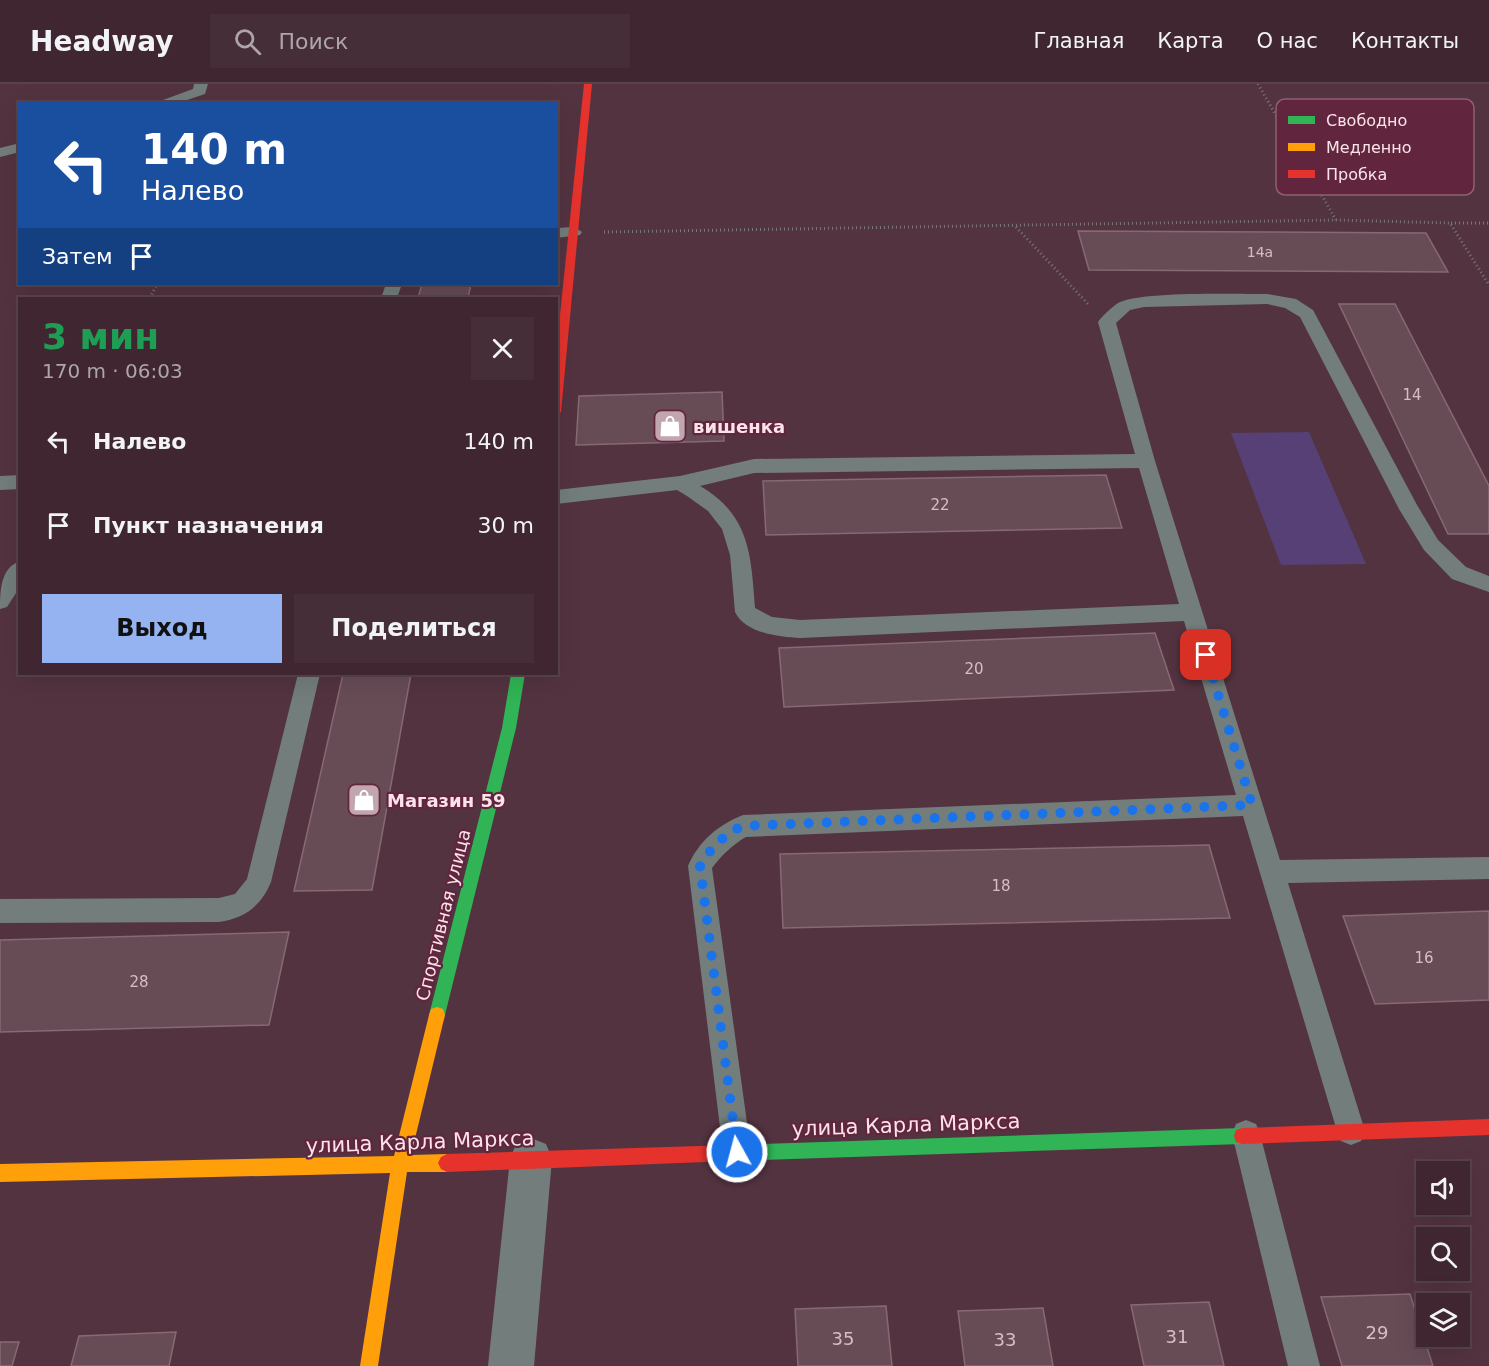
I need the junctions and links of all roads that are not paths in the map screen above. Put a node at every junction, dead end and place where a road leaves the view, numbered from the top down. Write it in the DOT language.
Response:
graph roads {
  1 [pos="201,84"];
  2 [pos="588,84"];
  3 [pos="165,102"];
  4 [pos="18,148"];
  5 [pos="0,153"];
  6 [pos="574,232"];
  7 [pos="558,233"];
  8 [pos="558,392"];
  9 [pos="1146,461"];
  10 [pos="18,482"];
  11 [pos="0,483"];
  12 [pos="680,483"];
  13 [pos="558,497"];
  14 [pos="18,572"];
  15 [pos="1489,584"];
  16 [pos="0,601"];
  17 [pos="1193,612"];
  18 [pos="309,675"];
  19 [pos="518,675"];
  20 [pos="1252,805"];
  21 [pos="1489,868"];
  22 [pos="1272,872"];
  23 [pos="0,911"];
  24 [pos="1489,1127"];
  25 [pos="1351,1131"];
  26 [pos="1246,1134"];
  27 [pos="737,1152"];
  28 [pos="531,1159"];
  29 [pos="400,1165"];
  30 [pos="0,1173"];
  31 [pos="369,1366"];
  32 [pos="511,1366"];
  33 [pos="1304,1366"];
  1 -- 3 [label="lane"];
  2 -- 6 [label="street"];
  4 -- 5 [label="lane"];
  6 -- 7 [label="lane"];
  6 -- 8 [label="street"];
  9 -- 12 [label="lane"];
  9 -- 15 [label="lane"];
  9 -- 17 [label="lane"];
  10 -- 11 [label="lane"];
  12 -- 13 [label="lane"];
  12 -- 17 [label="lane"];
  14 -- 16 [label="lane"];
  17 -- 20 [label="lane"];
  18 -- 23 [label="lane"];
  19 -- 29 [label="street, Спортивная улица"];
  20 -- 22 [label="lane"];
  20 -- 27 [label="lane"];
  21 -- 22 [label="lane"];
  22 -- 25 [label="lane"];
  24 -- 25 [label="street, улица Карла Маркса"];
  25 -- 26 [label="street, улица Карла Маркса"];
  26 -- 27 [label="street, улица Карла Маркса"];
  26 -- 33 [label="lane"];
  27 -- 28 [label="street, улица Карла Маркса"];
  28 -- 29 [label="street, улица Карла Маркса"];
  28 -- 32 [label="street"];
  29 -- 30 [label="street, улица Карла Маркса"];
  29 -- 31 [label="street, Спортивная улица"];
}
